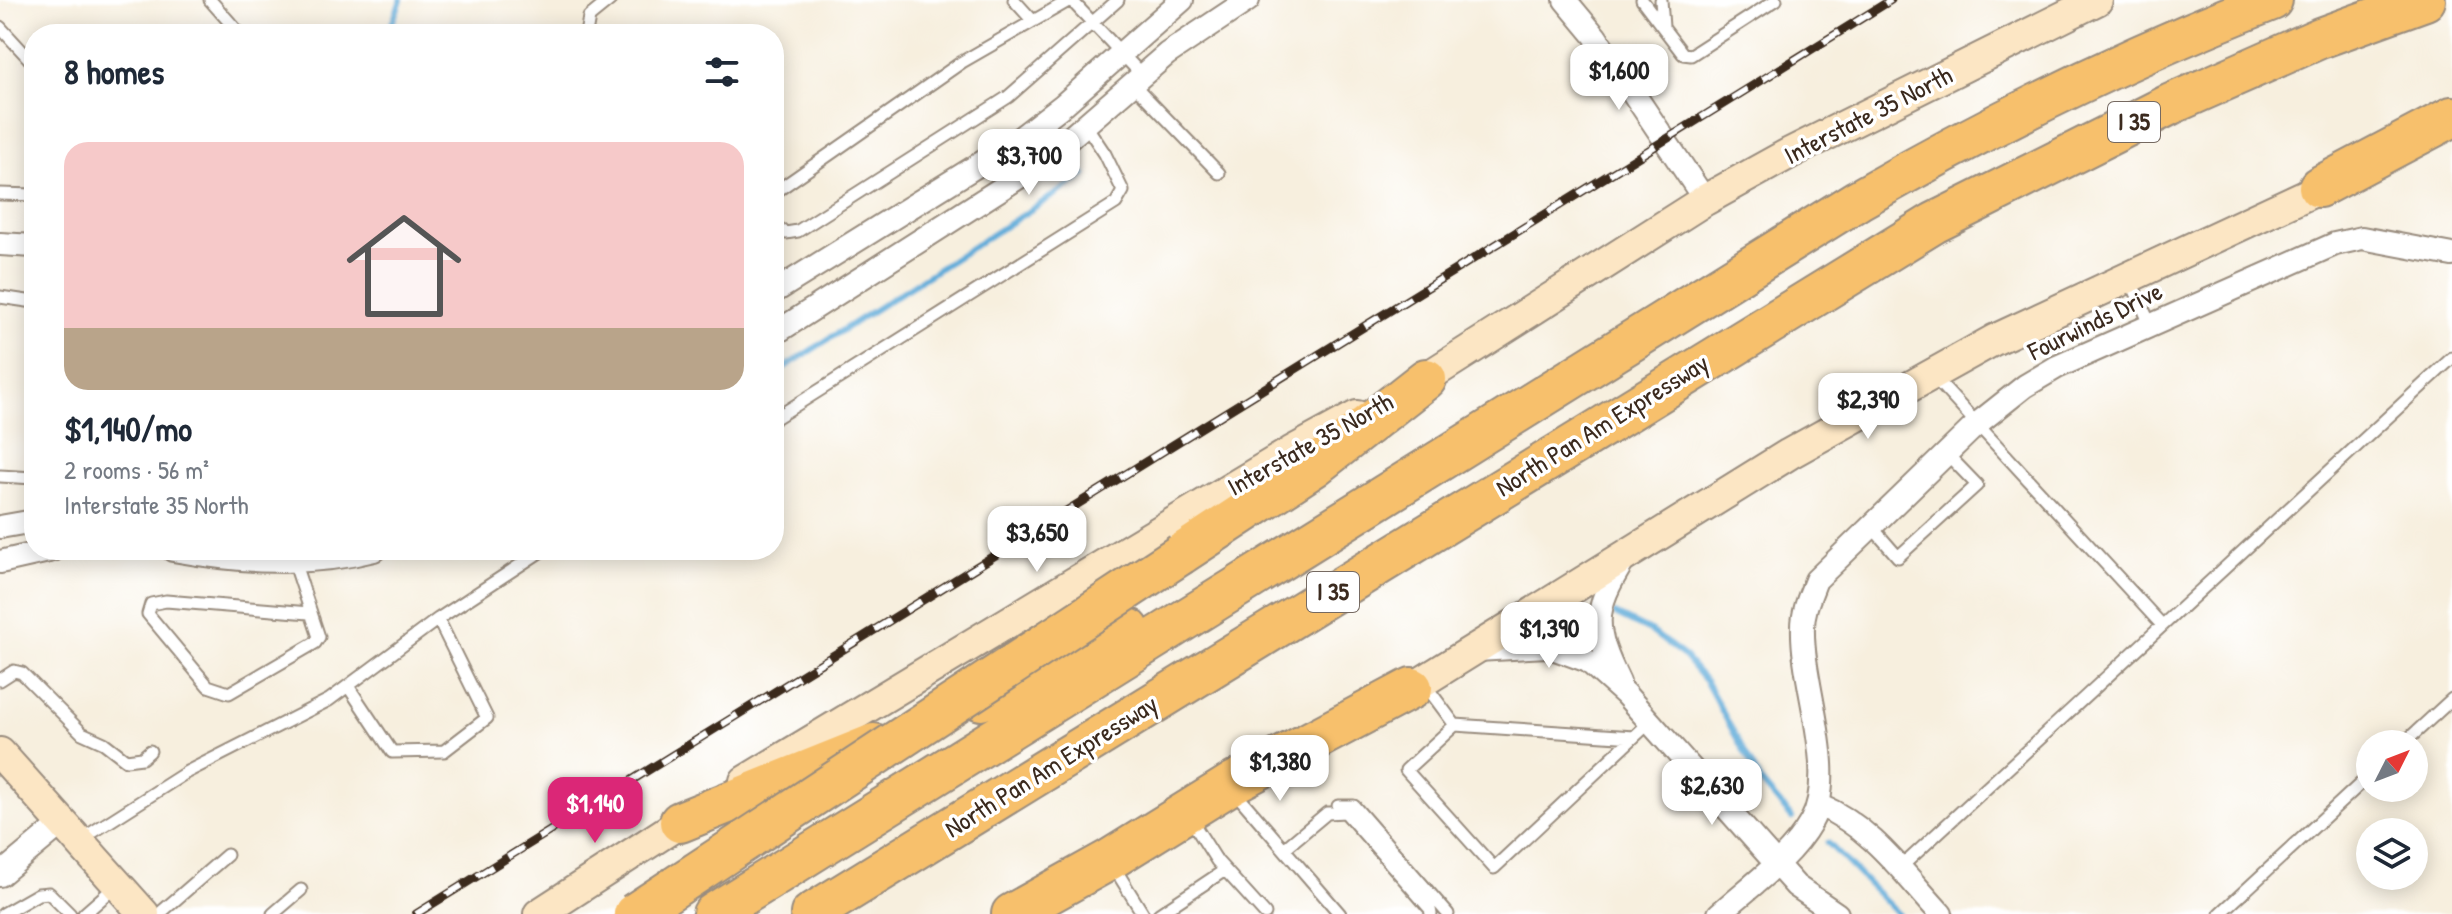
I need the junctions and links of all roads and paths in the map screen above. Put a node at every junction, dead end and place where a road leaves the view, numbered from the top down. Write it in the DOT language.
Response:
graph roads {
  1 [pos="210,0"];
  2 [pos="610,0"];
  3 [pos="1014,0"];
  4 [pos="1070,0"];
  5 [pos="1118,0"];
  6 [pos="1182,0"];
  7 [pos="1248,0"];
  8 [pos="1565,0"];
  9 [pos="1642,0"];
  10 [pos="1661,0"];
  11 [pos="1776,0"];
  12 [pos="2097,0"];
  13 [pos="2240,0"];
  14 [pos="2272,0"];
  15 [pos="2425,0"];
  16 [pos="1033,21"];
  17 [pos="231,24"];
  18 [pos="588,24"];
  19 [pos="1092,24"];
  20 [pos="0,27"];
  21 [pos="1663,28"];
  22 [pos="2167,41"];
  23 [pos="1121,52"];
  24 [pos="24,53"];
  25 [pos="1138,80"];
  26 [pos="1085,124"];
  27 [pos="2449,134"];
  28 [pos="1219,173"];
  29 [pos="784,186"];
  30 [pos="2319,187"];
  31 [pos="0,194"];
  32 [pos="24,195"];
  33 [pos="1705,200"];
  34 [pos="784,232"];
  35 [pos="0,244"];
  36 [pos="24,245"];
  37 [pos="2452,255"];
  38 [pos="2129,277"];
  39 [pos="784,286"];
  40 [pos="0,297"];
  41 [pos="24,301"];
  42 [pos="2150,324"];
  43 [pos="784,328"];
  44 [pos="2452,358"];
  45 [pos="1931,375"];
  46 [pos="1426,379"];
  47 [pos="784,413"];
  48 [pos="1977,424"];
  49 [pos="1947,454"];
  50 [pos="1420,471"];
  51 [pos="0,476"];
  52 [pos="24,477"];
  53 [pos="24,523"];
  54 [pos="1871,526"];
  55 [pos="0,527"];
  56 [pos="1628,553"];
  57 [pos="24,557"];
  58 [pos="283,560"];
  59 [pos="309,560"];
  60 [pos="528,560"];
  61 [pos="294,561"];
  62 [pos="0,562"];
  63 [pos="309,613"];
  64 [pos="438,619"];
  65 [pos="2161,624"];
  66 [pos="1472,650"];
  67 [pos="0,680"];
  68 [pos="1418,685"];
  69 [pos="348,686"];
  70 [pos="1625,694"];
  71 [pos="2452,699"];
  72 [pos="1455,725"];
  73 [pos="1642,730"];
  74 [pos="2418,730"];
  75 [pos="150,751"];
  76 [pos="0,753"];
  77 [pos="2356,788"];
  78 [pos="1239,797"];
  79 [pos="1819,805"];
  80 [pos="1327,813"];
  81 [pos="680,822"];
  82 [pos="1193,823"];
  83 [pos="70,833"];
  84 [pos="1284,849"];
  85 [pos="227,855"];
  86 [pos="1775,863"];
  87 [pos="1900,868"];
  88 [pos="1225,870"];
  89 [pos="1,872"];
  90 [pos="1117,872"];
  91 [pos="118,885"];
  92 [pos="301,890"];
  93 [pos="2,912"];
  94 [pos="70,914"];
  95 [pos="84,914"];
  96 [pos="144,914"];
  97 [pos="159,914"];
  98 [pos="273,914"];
  99 [pos="539,914"];
  100 [pos="634,914"];
  101 [pos="713,914"];
  102 [pos="811,914"];
  103 [pos="1012,914"];
  104 [pos="1051,914"];
  105 [pos="1143,914"];
  106 [pos="1159,914"];
  107 [pos="1265,914"];
  108 [pos="1340,914"];
  109 [pos="1431,914"];
  110 [pos="1448,914"];
  111 [pos="1719,914"];
  112 [pos="1837,914"];
  113 [pos="1941,914"];
  114 [pos="2220,914"];
  1 -- 17 [label="lane"];
  2 -- 18 [label="lane"];
  3 -- 16 [label="lane"];
  4 -- 16 [label="lane"];
  4 -- 19 [label="lane"];
  5 -- 19 [label="lane"];
  6 -- 23 [label="street"];
  7 -- 25 [label="street"];
  8 -- 33 [label="street"];
  9 -- 21 [label="lane"];
  10 -- 21 [label="lane"];
  11 -- 21 [label="lane"];
  12 -- 33 [label="main road, Interstate 35 North"];
  13 -- 22 [label="highway"];
  14 -- 22 [label="highway, North Pan Am Expressway / I 35"];
  15 -- 102 [label="highway, North Pan Am Expressway / I 35"];
  16 -- 29 [label="lane"];
  19 -- 23 [label="lane"];
  19 -- 34 [label="lane"];
  20 -- 24 [label="lane"];
  22 -- 50 [label="highway, North Pan Am Expressway / I 35"];
  23 -- 25 [label="lane"];
  23 -- 39 [label="street"];
  25 -- 26 [label="street"];
  25 -- 28 [label="lane"];
  26 -- 43 [label="street"];
  26 -- 47 [label="lane"];
  27 -- 30 [label="highway"];
  30 -- 38 [label="main road"];
  31 -- 32 [label="lane"];
  33 -- 46 [label="main road, Interstate 35 North"];
  35 -- 36 [label="street"];
  37 -- 42 [label="street, Fourwinds Drive"];
  38 -- 42 [label="lane"];
  38 -- 45 [label="main road"];
  40 -- 41 [label="lane"];
  42 -- 48 [label="street, Fourwinds Drive"];
  44 -- 65 [label="lane"];
  45 -- 48 [label="lane"];
  45 -- 56 [label="main road"];
  46 -- 81 [label="main road, Interstate 35 North"];
  46 -- 100 [label="highway, bridge"];
  48 -- 49 [label="street, Fourwinds Drive"];
  48 -- 65 [label="lane"];
  49 -- 54 [label="street, Fourwinds Drive"];
  49 -- 54 [label="lane"];
  50 -- 81 [label="highway"];
  50 -- 101 [label="highway, North Pan Am Expressway / I 35"];
  51 -- 52 [label="lane"];
  53 -- 55 [label="street"];
  54 -- 79 [label="street, Fourwinds Drive"];
  56 -- 66 [label="main road"];
  56 -- 70 [label="street"];
  57 -- 62 [label="street"];
  58 -- 61 [label="street"];
  59 -- 61 [label="street"];
  60 -- 64 [label="lane"];
  61 -- 63 [label="lane"];
  63 -- 63 [label="lane"];
  64 -- 69 [label="lane"];
  64 -- 69 [label="lane"];
  65 -- 87 [label="lane"];
  66 -- 68 [label="main road"];
  66 -- 70 [label="street"];
  67 -- 75 [label="lane"];
  68 -- 72 [label="lane"];
  68 -- 78 [label="main road"];
  68 -- 103 [label="highway"];
  69 -- 83 [label="lane"];
  70 -- 73 [label="street"];
  71 -- 74 [label="lane"];
  72 -- 73 [label="lane"];
  72 -- 73 [label="lane"];
  73 -- 86 [label="street"];
  76 -- 83 [label="main road"];
  77 -- 114 [label="lane"];
  78 -- 82 [label="main road"];
  78 -- 84 [label="lane"];
  79 -- 86 [label="street"];
  79 -- 87 [label="street"];
  80 -- 84 [label="lane"];
  80 -- 109 [label="lane"];
  80 -- 110 [label="lane"];
  81 -- 99 [label="main road, Interstate 35 North"];
  82 -- 88 [label="lane"];
  82 -- 90 [label="main road"];
  83 -- 89 [label="street"];
  83 -- 91 [label="main road"];
  84 -- 108 [label="lane"];
  85 -- 97 [label="lane"];
  86 -- 111 [label="street"];
  86 -- 112 [label="street"];
  87 -- 113 [label="street"];
  88 -- 106 [label="lane"];
  88 -- 107 [label="lane"];
  90 -- 104 [label="main road"];
  90 -- 105 [label="lane"];
  91 -- 95 [label="lane"];
  91 -- 96 [label="main road"];
  92 -- 98 [label="lane"];
  93 -- 94 [label="lane"];
}
